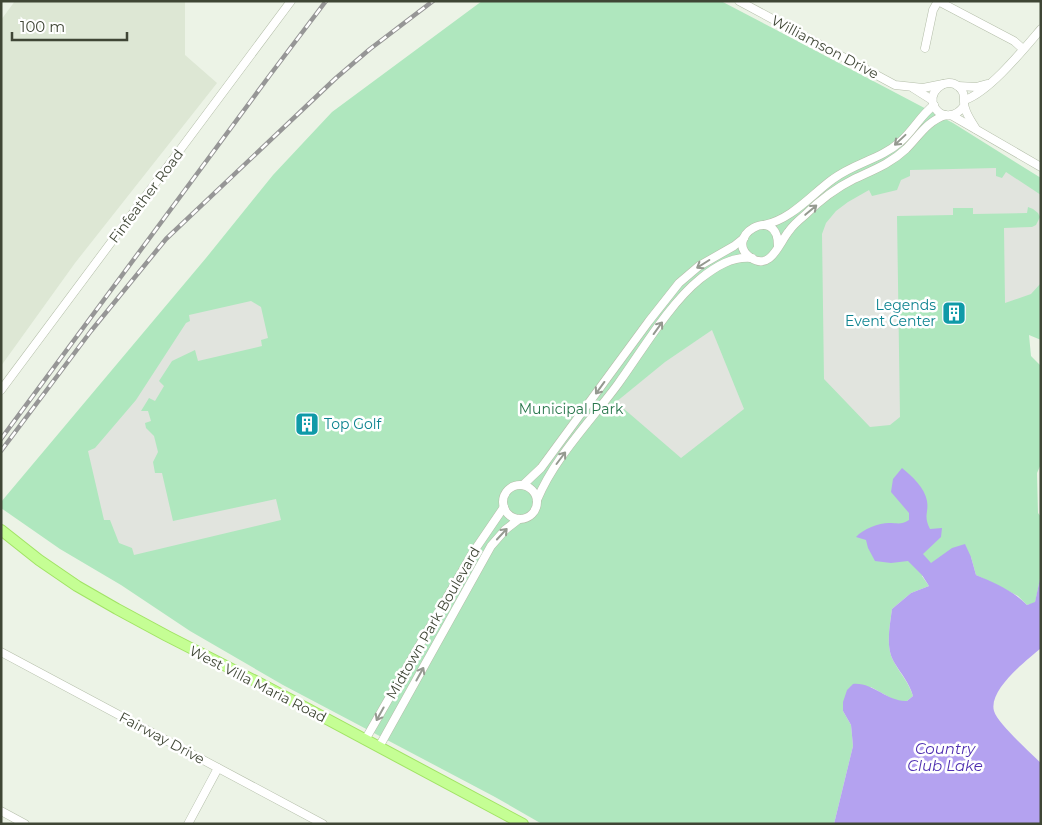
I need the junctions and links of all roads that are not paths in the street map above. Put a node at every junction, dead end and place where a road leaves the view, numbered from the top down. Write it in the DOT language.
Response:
graph roads {
  1 [pos="291,1"];
  2 [pos="739,1"];
  3 [pos="938,1"];
  4 [pos="1041,29"];
  5 [pos="925,48"];
  6 [pos="1023,49"];
  7 [pos="943,84"];
  8 [pos="988,84"];
  9 [pos="958,86"];
  10 [pos="913,88"];
  11 [pos="933,103"];
  12 [pos="964,103"];
  13 [pos="948,115"];
  14 [pos="976,129"];
  15 [pos="1041,167"];
  16 [pos="762,225"];
  17 [pos="744,238"];
  18 [pos="778,246"];
  19 [pos="752,258"];
  20 [pos="1,390"];
  21 [pos="523,485"];
  22 [pos="537,500"];
  23 [pos="504,507"];
  24 [pos="519,519"];
  25 [pos="1,530"];
  26 [pos="1,652"];
  27 [pos="365,740"];
  28 [pos="379,747"];
  29 [pos="218,768"];
  30 [pos="1,811"];
  31 [pos="25,824"];
  32 [pos="188,824"];
  33 [pos="323,824"];
  34 [pos="524,824"];
  1 -- 20 [label="street, Finfeather Road"];
  2 -- 10 [label="street, Williamson Drive"];
  3 -- 5 [label="street"];
  3 -- 6 [label="street"];
  4 -- 6 [label="street"];
  6 -- 8 [label="street"];
  7 -- 9 [label="street"];
  7 -- 10 [label="street, Williamson Drive"];
  7 -- 11 [label="street"];
  8 -- 9 [label="street"];
  8 -- 12 [label="street"];
  9 -- 12 [label="street"];
  10 -- 11 [label="street, Williamson Drive"];
  11 -- 13 [label="street"];
  11 -- 16 [label="street, one-way"];
  12 -- 13 [label="street"];
  12 -- 14 [label="street"];
  13 -- 14 [label="street"];
  18 -- 13 [label="street, one-way"];
  14 -- 15 [label="street"];
  16 -- 17 [label="street"];
  16 -- 18 [label="street"];
  17 -- 19 [label="street"];
  17 -- 21 [label="street, one-way"];
  18 -- 19 [label="street"];
  22 -- 19 [label="street, one-way"];
  21 -- 22 [label="street"];
  21 -- 23 [label="street"];
  22 -- 24 [label="street"];
  23 -- 24 [label="street"];
  23 -- 27 [label="street, Midtown Park Boulevard, one-way"];
  28 -- 24 [label="street, Midtown Park Boulevard, one-way"];
  25 -- 27 [label="main road, West Villa Maria Road"];
  26 -- 29 [label="street, Fairway Drive"];
  27 -- 28 [label="main road, West Villa Maria Road"];
  28 -- 34 [label="main road, West Villa Maria Road"];
  29 -- 32 [label="street"];
  29 -- 33 [label="street, Fairway Drive"];
  30 -- 31 [label="street"];
}
